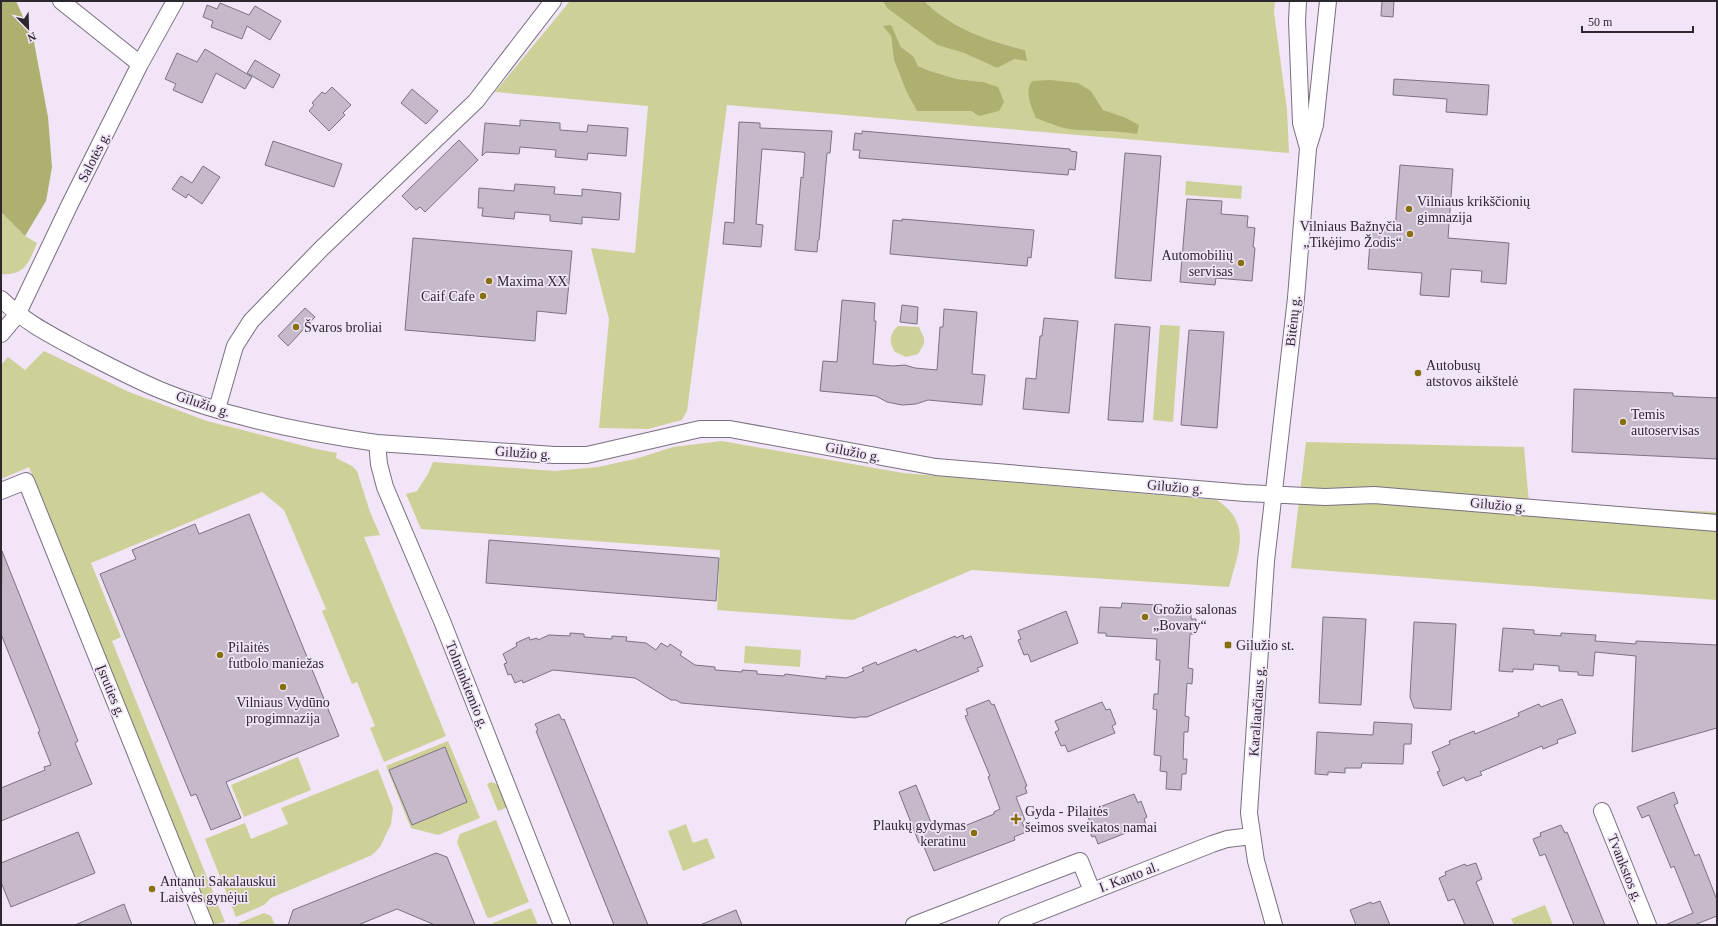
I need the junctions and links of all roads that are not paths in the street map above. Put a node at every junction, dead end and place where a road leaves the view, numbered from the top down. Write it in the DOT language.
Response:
graph roads {
  1 [pos="60,1"];
  2 [pos="174,1"];
  3 [pos="553,1"];
  4 [pos="1298,1"];
  5 [pos="1328,1"];
  6 [pos="140,64"];
  7 [pos="1308,148"];
  8 [pos="1,298"];
  9 [pos="17,314"];
  10 [pos="1,334"];
  11 [pos="217,409"];
  12 [pos="377,443"];
  13 [pos="1,491"];
  14 [pos="1274,494"];
  15 [pos="1717,523"];
  16 [pos="1602,811"];
  17 [pos="1252,836"];
  18 [pos="1092,891"];
  19 [pos="931,922"];
  20 [pos="205,925"];
  21 [pos="562,925"];
  22 [pos="914,925"];
  23 [pos="1007,925"];
  24 [pos="1274,925"];
  25 [pos="1648,925"];
  1 -- 6 [label="street"];
  2 -- 6 [label="street, Salotės g."];
  3 -- 11 [label="street"];
  4 -- 7 [label="street, Bitėnų g."];
  5 -- 7 [label="street, Bitėnų g."];
  6 -- 9 [label="street, Salotės g."];
  7 -- 14 [label="street, Bitėnų g."];
  8 -- 9 [label="street, Gilužio g."];
  9 -- 10 [label="street, Salotės g."];
  9 -- 11 [label="street, Gilužio g."];
  11 -- 12 [label="street, Gilužio g."];
  12 -- 14 [label="street, Gilužio g."];
  12 -- 21 [label="street, Tolminkiemio g."];
  13 -- 20 [label="street, Įsruties g."];
  14 -- 15 [label="street, Gilužio g."];
  14 -- 17 [label="street, Karaliaučiaus g."];
  16 -- 25 [label="street, Tvankstos g."];
  17 -- 18 [label="street, I. Kanto al."];
  17 -- 24 [label="street, Karaliaučiaus g."];
  18 -- 19 [label="street"];
  18 -- 23 [label="street, I. Kanto al."];
  19 -- 22 [label="street"];
}
